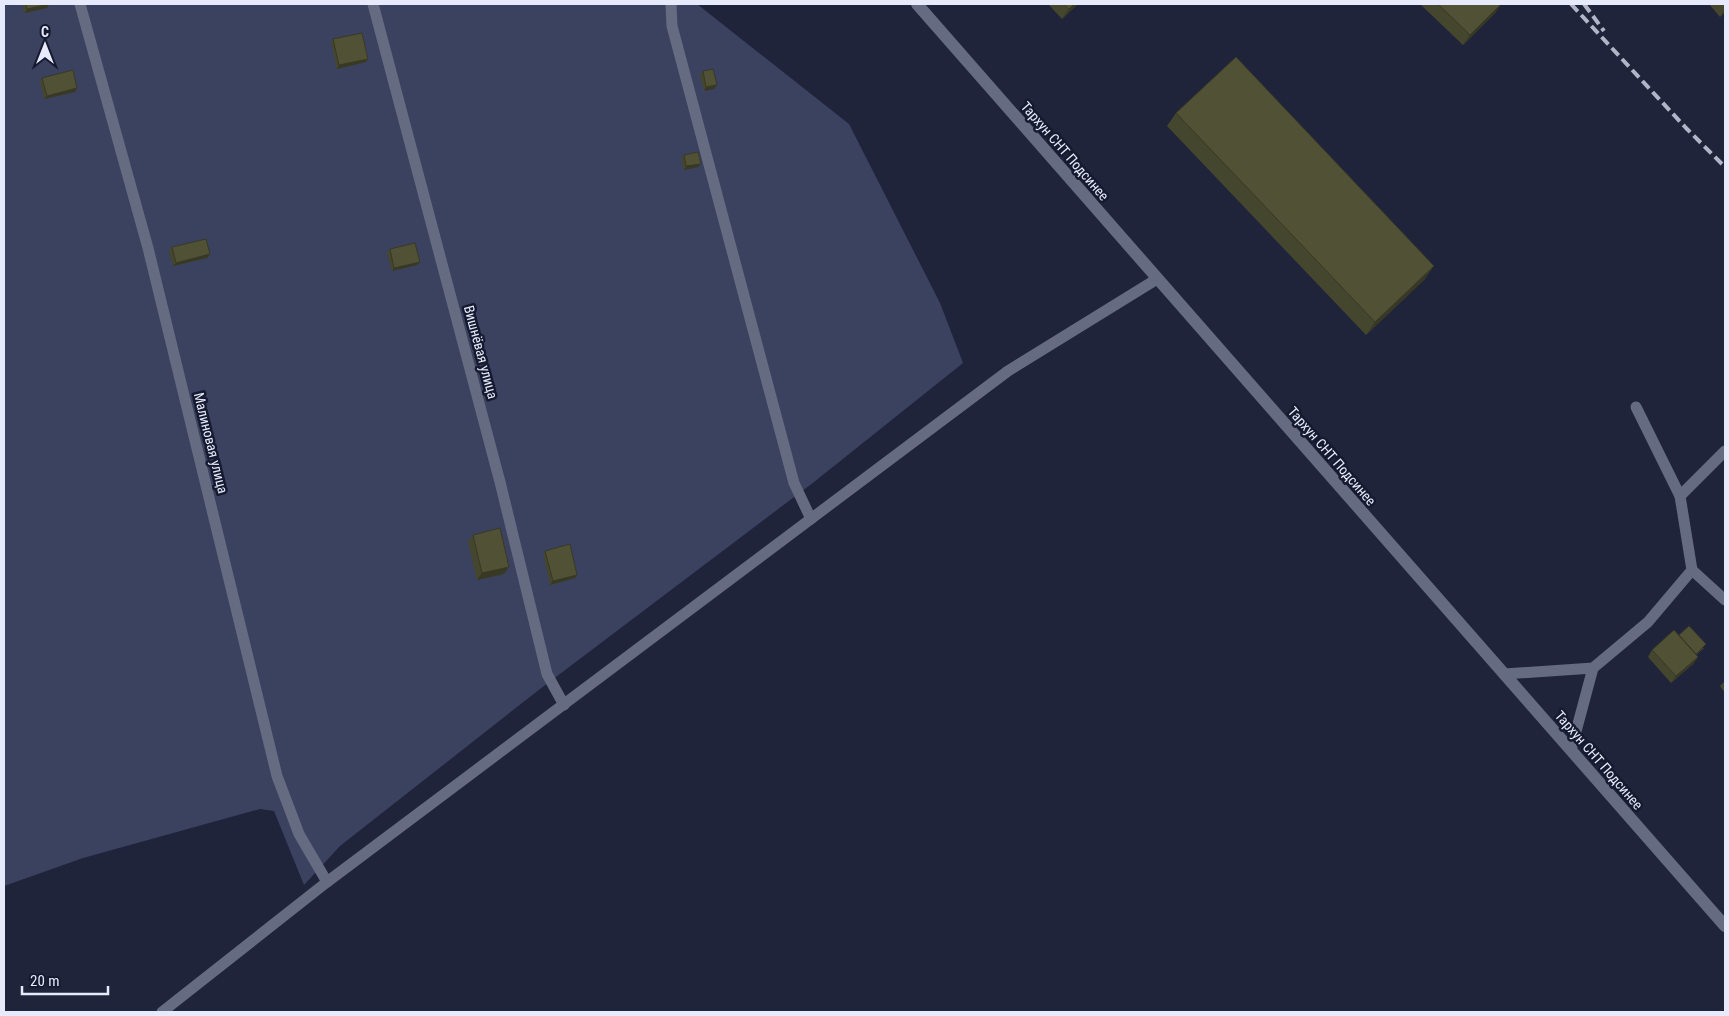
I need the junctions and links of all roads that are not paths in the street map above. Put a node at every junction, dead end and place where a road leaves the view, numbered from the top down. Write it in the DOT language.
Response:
graph roads {
  1 [pos="80,4"];
  2 [pos="373,4"];
  3 [pos="671,4"];
  4 [pos="917,4"];
  5 [pos="1156,279"];
  6 [pos="1636,407"];
  7 [pos="1725,451"];
  8 [pos="1680,496"];
  9 [pos="811,519"];
  10 [pos="1692,570"];
  11 [pos="1725,600"];
  12 [pos="1593,668"];
  13 [pos="1504,674"];
  14 [pos="564,705"];
  15 [pos="1571,750"];
  16 [pos="327,882"];
  17 [pos="1725,926"];
  18 [pos="162,1012"];
  1 -- 16 [label="lane, Малиновая улица"];
  2 -- 14 [label="lane, Вишнёвая улица"];
  3 -- 9 [label="lane"];
  4 -- 5 [label="street, Тархун СНТ Подсинее"];
  5 -- 9 [label="lane"];
  5 -- 13 [label="street, Тархун СНТ Подсинее"];
  6 -- 8 [label="lane"];
  7 -- 8 [label="lane"];
  8 -- 10 [label="lane"];
  9 -- 14 [label="lane"];
  10 -- 11 [label="lane"];
  10 -- 12 [label="lane"];
  12 -- 13 [label="lane"];
  12 -- 15 [label="lane"];
  13 -- 15 [label="street, Тархун СНТ Подсинее"];
  14 -- 16 [label="lane"];
  15 -- 17 [label="street, Тархун СНТ Подсинее"];
  16 -- 18 [label="lane"];
}
